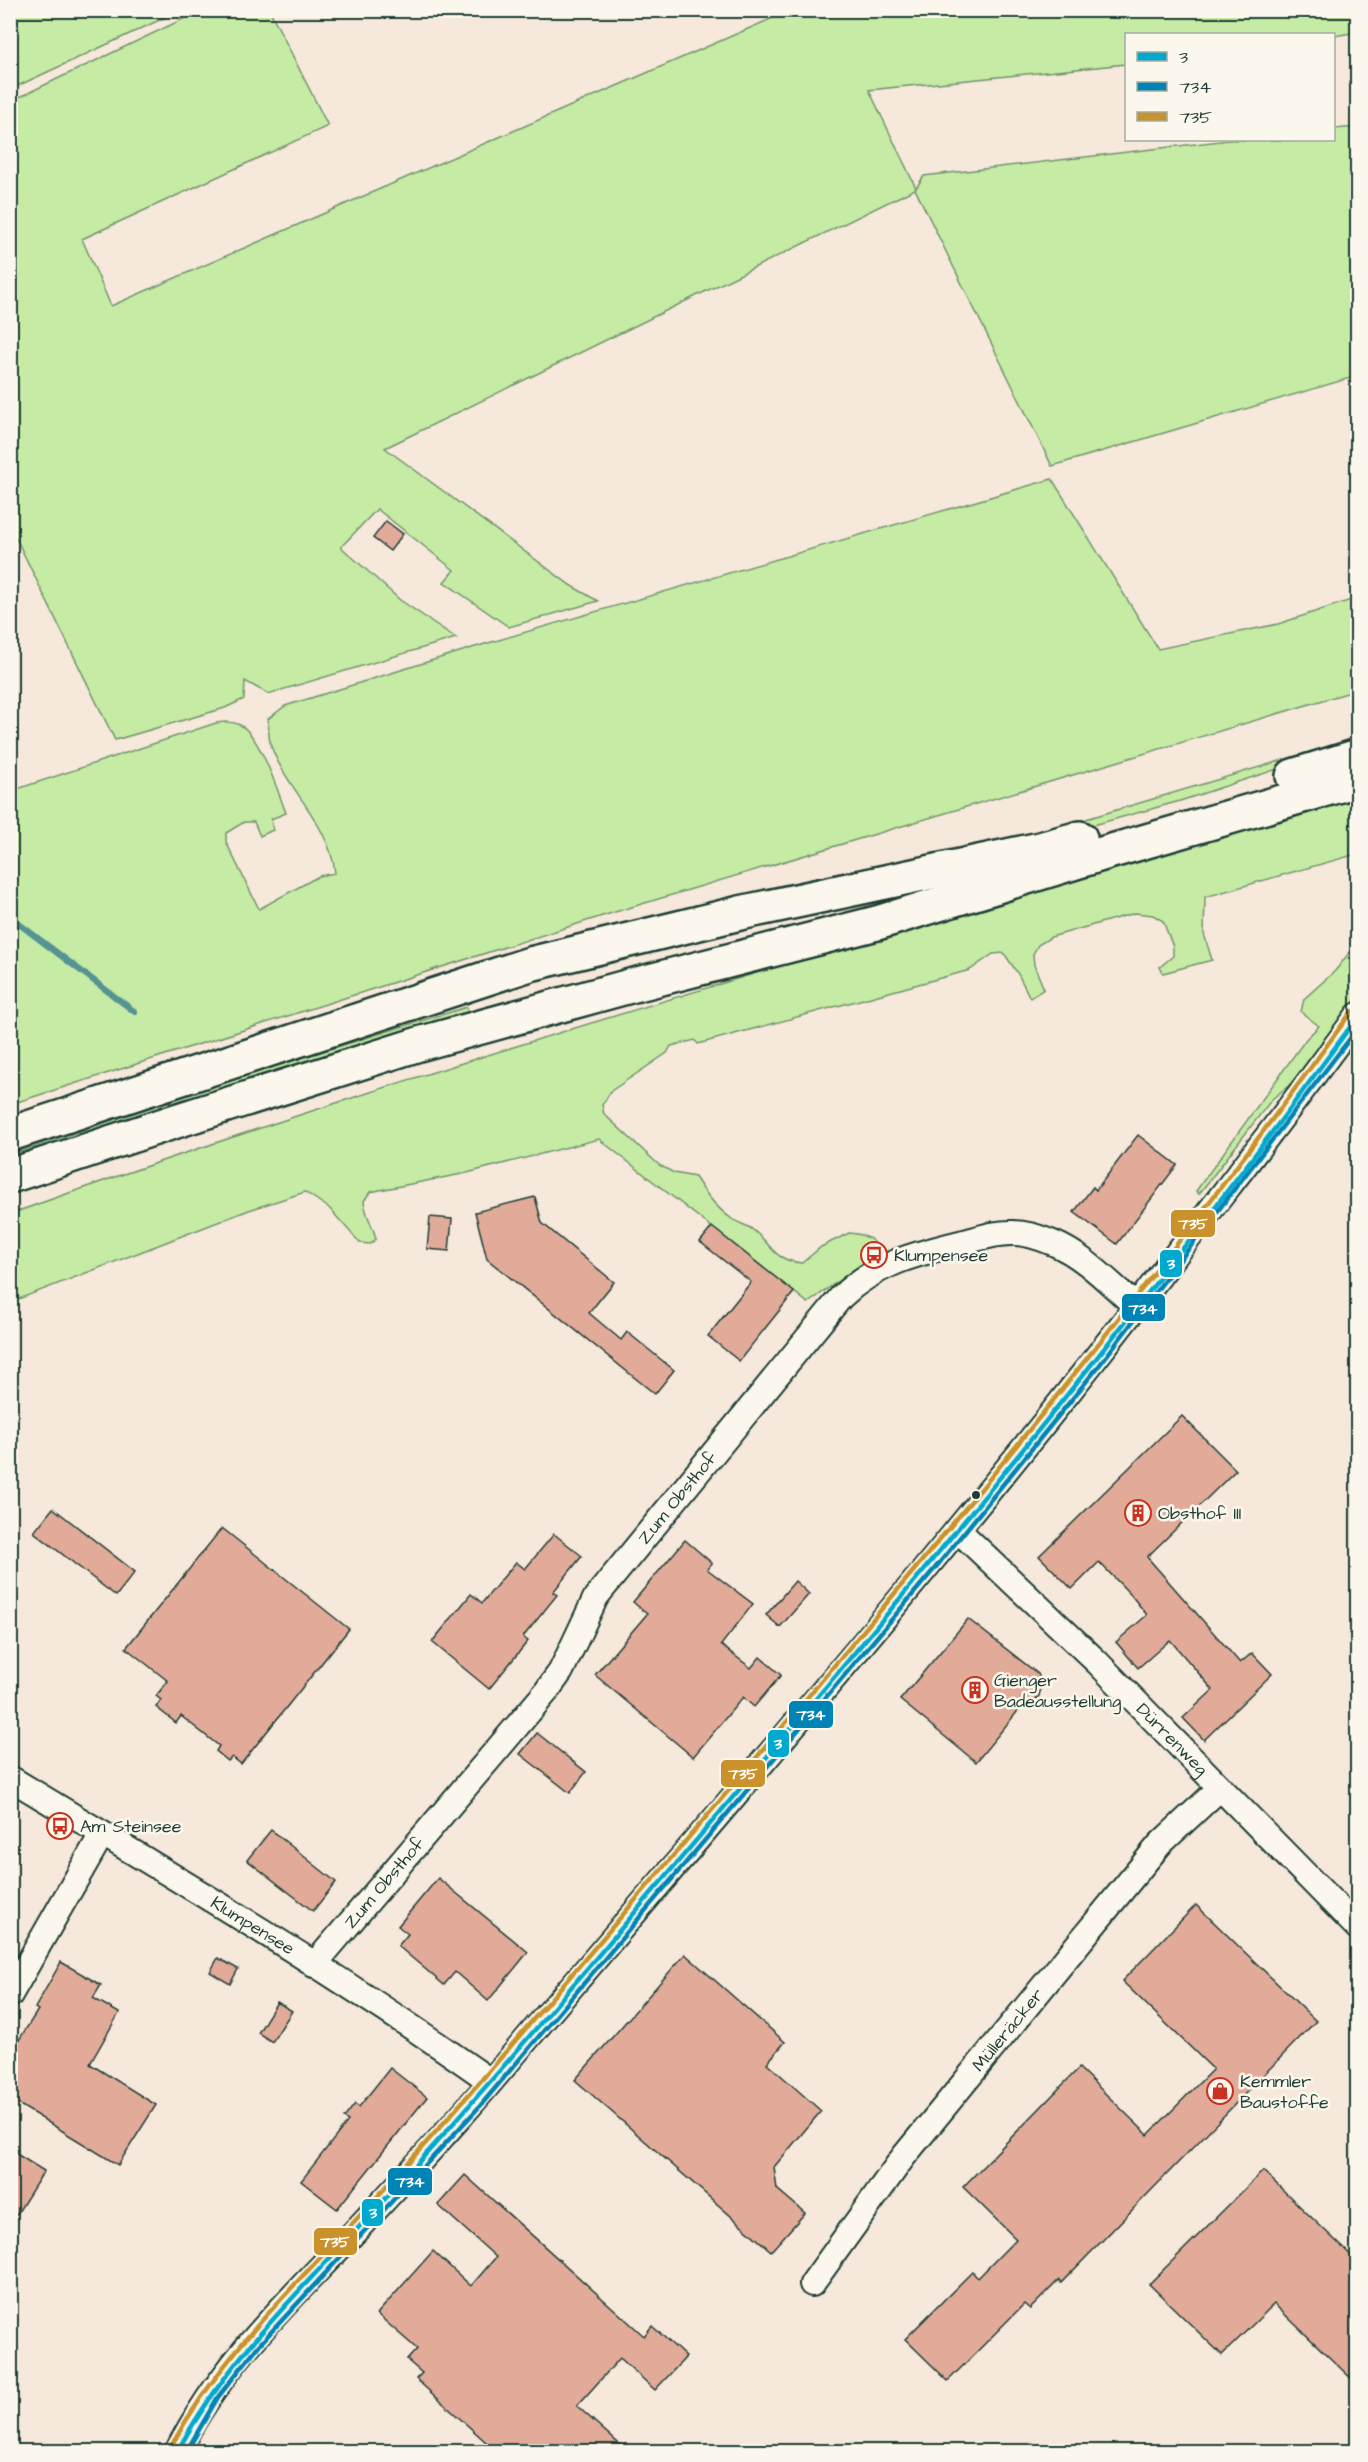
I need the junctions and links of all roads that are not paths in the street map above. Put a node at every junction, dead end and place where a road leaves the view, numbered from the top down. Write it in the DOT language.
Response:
graph roads {
  1 [pos="1358,756"];
  2 [pos="1358,780"];
  3 [pos="1358,1015"];
  4 [pos="10,1134"];
  5 [pos="10,1176"];
  6 [pos="1137,1307"];
  7 [pos="958,1531"];
  8 [pos="10,1778"];
  9 [pos="1219,1789"];
  10 [pos="102,1834"];
  11 [pos="1358,1928"];
  12 [pos="314,1965"];
  13 [pos="10,1995"];
  14 [pos="490,2081"];
  15 [pos="812,2283"];
  16 [pos="177,2451"];
  1 -- 4 [label="highway"];
  2 -- 5 [label="highway"];
  3 -- 6 [label="street"];
  6 -- 7 [label="street"];
  6 -- 12 [label="street, Zum Obsthof"];
  7 -- 9 [label="street, Dürrenweg"];
  7 -- 14 [label="street"];
  8 -- 10 [label="street, Klumpensee"];
  9 -- 11 [label="street, Dürrenweg"];
  9 -- 15 [label="street, Mülleräcker"];
  10 -- 12 [label="street, Klumpensee"];
  10 -- 13 [label="street"];
  12 -- 14 [label="street, Klumpensee"];
  14 -- 16 [label="street"];
}
